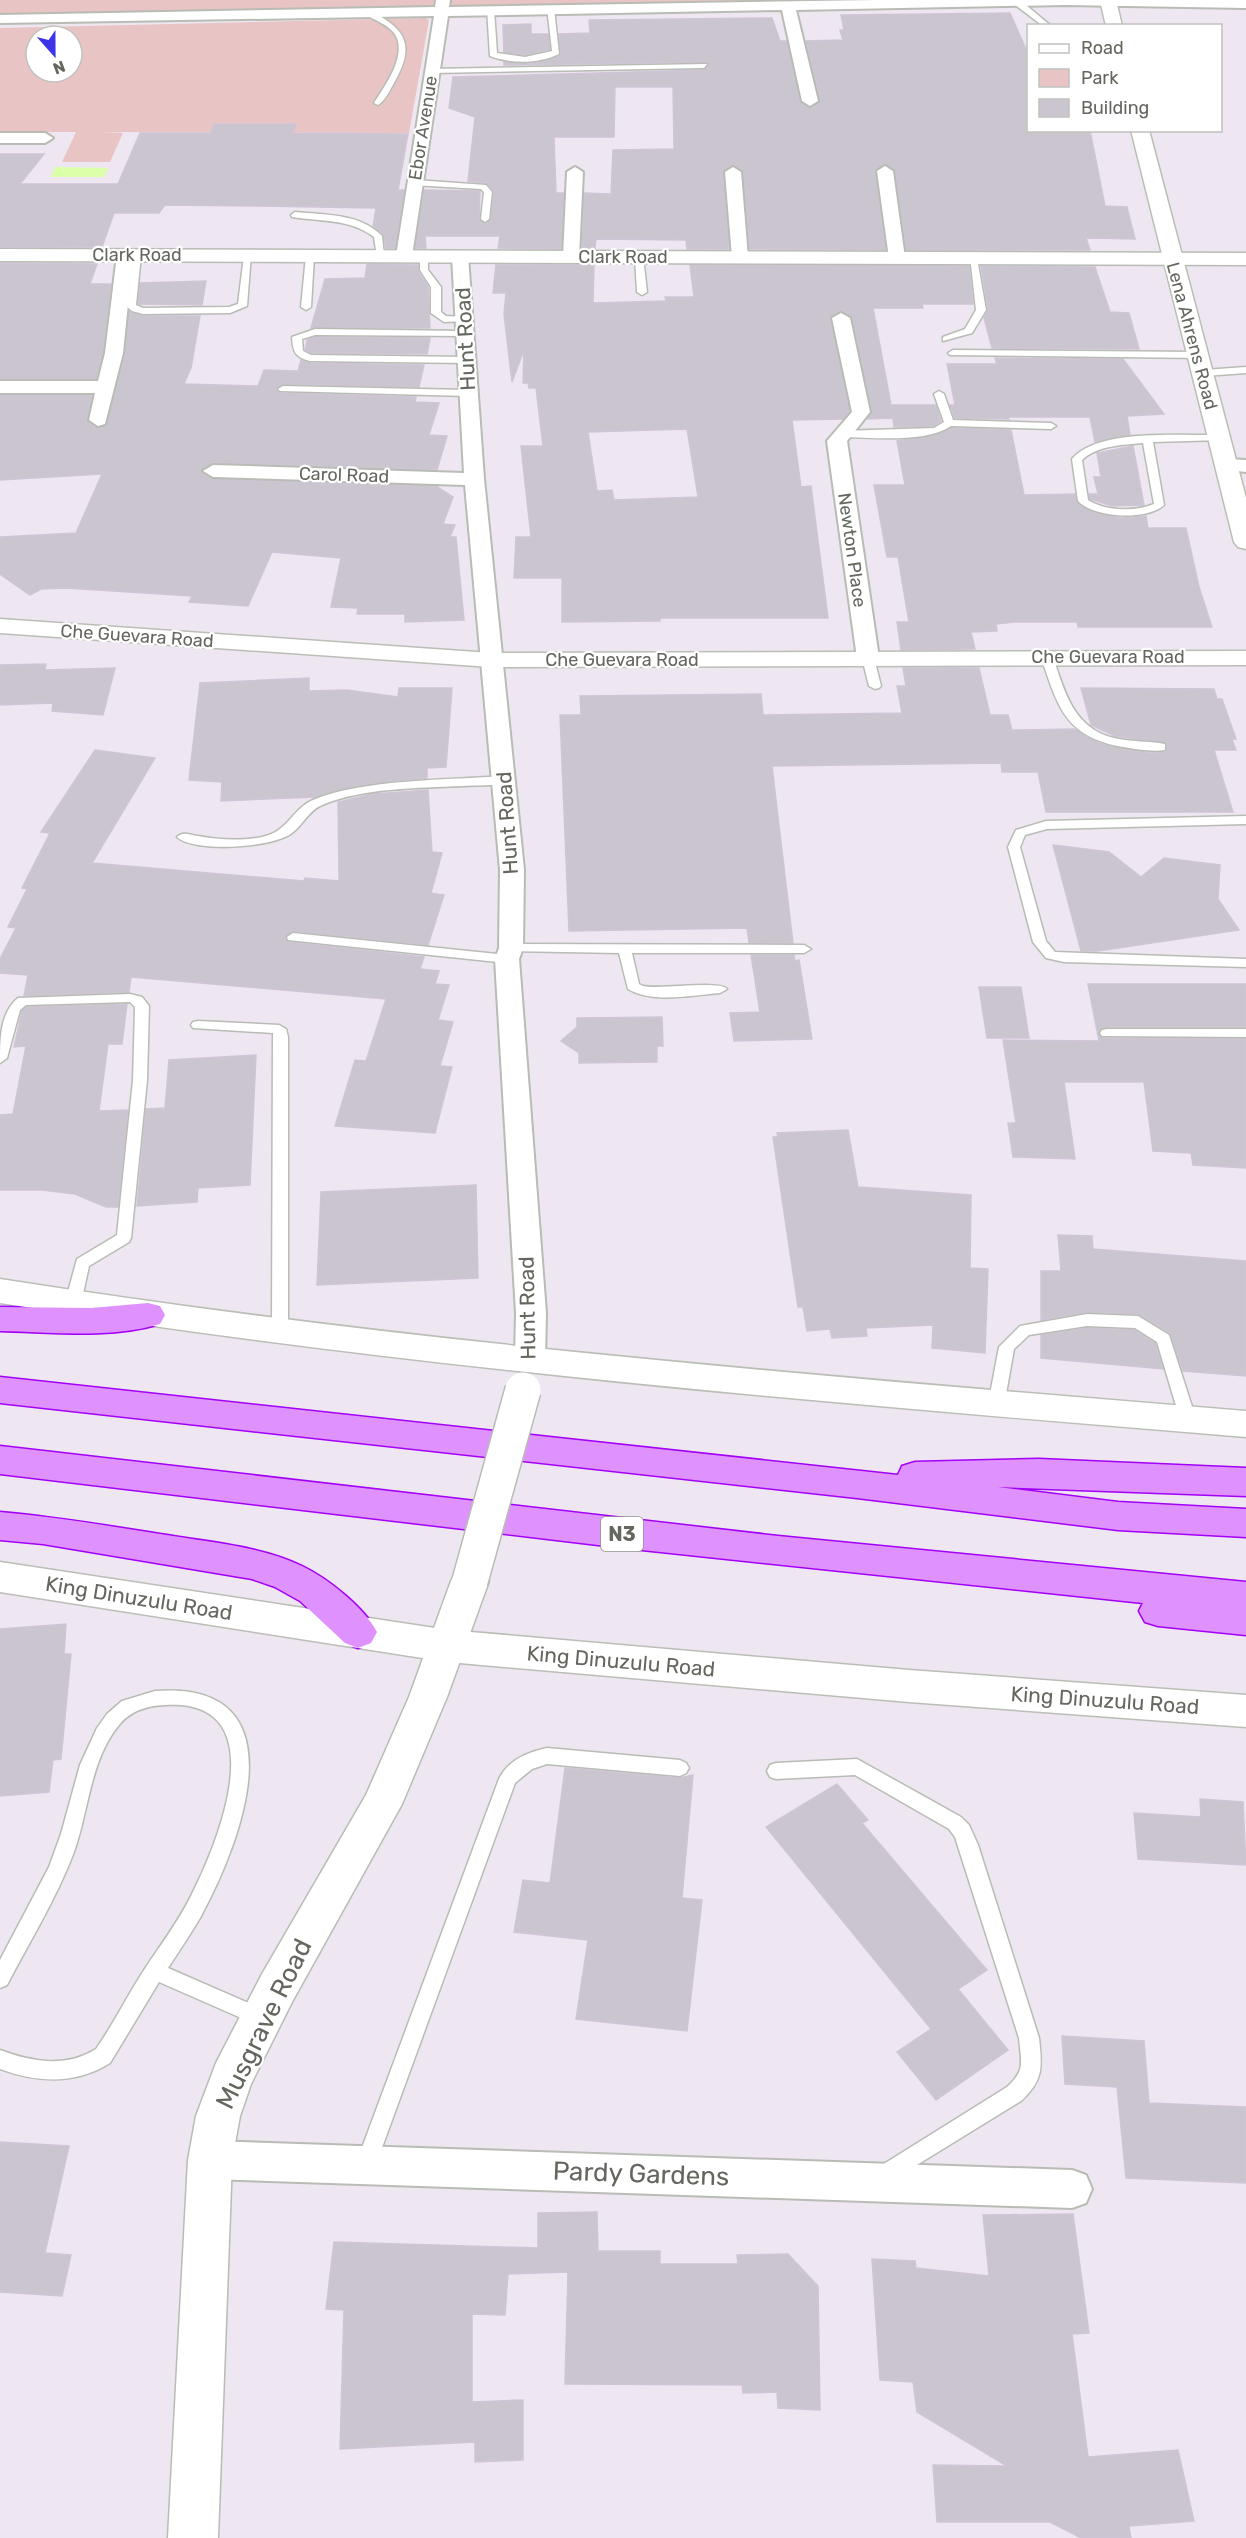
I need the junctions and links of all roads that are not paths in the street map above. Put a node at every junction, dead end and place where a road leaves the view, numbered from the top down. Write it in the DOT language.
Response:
graph roads {
  1 [pos="1108,1"];
  2 [pos="1206,1"];
  3 [pos="1017,2"];
  4 [pos="1246,4"];
  5 [pos="442,6"];
  6 [pos="788,6"];
  7 [pos="550,9"];
  8 [pos="490,10"];
  9 [pos="369,12"];
  10 [pos="0,19"];
  11 [pos="1045,24"];
  12 [pos="1114,24"];
  13 [pos="704,66"];
  14 [pos="432,70"];
  15 [pos="810,101"];
  16 [pos="378,103"];
  17 [pos="1140,132"];
  18 [pos="0,138"];
  19 [pos="45,138"];
  20 [pos="885,171"];
  21 [pos="575,172"];
  22 [pos="734,172"];
  23 [pos="415,183"];
  24 [pos="295,215"];
  25 [pos="485,219"];
  26 [pos="0,255"];
  27 [pos="131,255"];
  28 [pos="380,255"];
  29 [pos="248,256"];
  30 [pos="310,256"];
  31 [pos="404,256"];
  32 [pos="424,256"];
  33 [pos="460,256"];
  34 [pos="571,257"];
  35 [pos="639,257"];
  36 [pos="740,257"];
  37 [pos="897,258"];
  38 [pos="973,258"];
  39 [pos="1171,258"];
  40 [pos="1246,259"];
  41 [pos="642,292"];
  42 [pos="306,307"];
  43 [pos="841,318"];
  44 [pos="465,327"];
  45 [pos="946,339"];
  46 [pos="954,353"];
  47 [pos="467,360"];
  48 [pos="1202,364"];
  49 [pos="1246,370"];
  50 [pos="0,387"];
  51 [pos="105,387"];
  52 [pos="283,390"];
  53 [pos="467,393"];
  54 [pos="939,393"];
  55 [pos="98,420"];
  56 [pos="949,423"];
  57 [pos="1051,426"];
  58 [pos="838,438"];
  59 [pos="1219,438"];
  60 [pos="1148,440"];
  61 [pos="1236,466"];
  62 [pos="213,471"];
  63 [pos="474,479"];
  64 [pos="1246,542"];
  65 [pos="0,626"];
  66 [pos="1047,657"];
  67 [pos="1246,657"];
  68 [pos="868,658"];
  69 [pos="491,660"];
  70 [pos="875,686"];
  71 [pos="1161,747"];
  72 [pos="504,780"];
  73 [pos="1246,820"];
  74 [pos="183,837"];
  75 [pos="292,937"];
  76 [pos="625,949"];
  77 [pos="804,949"];
  78 [pos="509,953"];
  79 [pos="1246,963"];
  80 [pos="720,989"];
  81 [pos="198,1025"];
  82 [pos="1107,1033"];
  83 [pos="1246,1033"];
  84 [pos="0,1058"];
  85 [pos="0,1291"];
  86 [pos="73,1303"];
  87 [pos="148,1315"];
  88 [pos="0,1318"];
  89 [pos="280,1330"];
  90 [pos="526,1375"];
  91 [pos="0,1390"];
  92 [pos="996,1405"];
  93 [pos="1188,1419"];
  94 [pos="1246,1424"];
  95 [pos="0,1460"];
  96 [pos="1246,1482"];
  97 [pos="857,1484"];
  98 [pos="1246,1523"];
  99 [pos="0,1526"];
  100 [pos="971,1572"];
  101 [pos="0,1577"];
  102 [pos="1246,1597"];
  103 [pos="1246,1620"];
  104 [pos="358,1632"];
  105 [pos="448,1646"];
  106 [pos="1246,1711"];
  107 [pos="680,1768"];
  108 [pos="776,1771"];
  109 [pos="154,1971"];
  110 [pos="0,1979"];
  111 [pos="262,2018"];
  112 [pos="0,2059"];
  113 [pos="210,2160"];
  114 [pos="366,2164"];
  115 [pos="875,2182"];
  116 [pos="1072,2189"];
  117 [pos="193,2538"];
  1 -- 2 [label="street"];
  1 -- 3 [label="street"];
  1 -- 12 [label="main road"];
  2 -- 4 [label="street"];
  3 -- 6 [label="street"];
  3 -- 11 [label="lane"];
  5 -- 8 [label="street"];
  5 -- 9 [label="street"];
  5 -- 14 [label="street, Ebor Avenue"];
  6 -- 7 [label="street"];
  6 -- 15 [label="street"];
  7 -- 8 [label="street"];
  7 -- 8 [label="lane"];
  9 -- 10 [label="street"];
  9 -- 16 [label="lane"];
  13 -- 14 [label="lane"];
  14 -- 23 [label="street, Ebor Avenue"];
  17 -- 39 [label="main road, Lena Ahrens Road"];
  18 -- 19 [label="street"];
  20 -- 37 [label="street"];
  21 -- 34 [label="street"];
  22 -- 36 [label="street"];
  23 -- 25 [label="lane"];
  23 -- 31 [label="street, Ebor Avenue"];
  24 -- 28 [label="lane"];
  26 -- 27 [label="main road, Clark Road"];
  27 -- 29 [label="main road, Clark Road"];
  27 -- 29 [label="lane"];
  27 -- 51 [label="street"];
  28 -- 30 [label="main road, Clark Road"];
  28 -- 31 [label="main road, Clark Road"];
  29 -- 30 [label="main road, Clark Road"];
  30 -- 42 [label="lane"];
  31 -- 32 [label="main road, Clark Road"];
  32 -- 33 [label="main road, Clark Road"];
  32 -- 44 [label="lane"];
  33 -- 34 [label="main road, Clark Road"];
  33 -- 44 [label="street, Hunt Road"];
  34 -- 35 [label="main road, Clark Road"];
  35 -- 36 [label="main road, Clark Road"];
  35 -- 41 [label="lane"];
  36 -- 37 [label="main road, Clark Road"];
  37 -- 38 [label="main road, Clark Road"];
  38 -- 39 [label="main road, Clark Road"];
  38 -- 45 [label="lane"];
  39 -- 40 [label="main road, Clark Road"];
  39 -- 48 [label="main road, Lena Ahrens Road"];
  43 -- 58 [label="street"];
  44 -- 47 [label="street, Hunt Road"];
  44 -- 47 [label="lane"];
  46 -- 48 [label="lane"];
  47 -- 53 [label="street, Hunt Road"];
  48 -- 49 [label="lane"];
  48 -- 59 [label="main road, Lena Ahrens Road"];
  50 -- 51 [label="street"];
  51 -- 55 [label="street"];
  52 -- 53 [label="lane"];
  53 -- 63 [label="street, Hunt Road"];
  54 -- 56 [label="lane"];
  56 -- 57 [label="lane"];
  56 -- 58 [label="lane"];
  58 -- 68 [label="street, Newton Place"];
  59 -- 60 [label="lane"];
  59 -- 61 [label="main road, Lena Ahrens Road"];
  60 -- 60 [label="lane"];
  61 -- 64 [label="main road, Lena Ahrens Road"];
  62 -- 63 [label="street, Carol Road"];
  63 -- 69 [label="street, Hunt Road"];
  65 -- 69 [label="main road, Che Guevara Road"];
  66 -- 67 [label="main road, Che Guevara Road"];
  66 -- 68 [label="main road, Che Guevara Road"];
  66 -- 71 [label="lane"];
  68 -- 69 [label="main road, Che Guevara Road"];
  68 -- 70 [label="lane"];
  69 -- 72 [label="street, Hunt Road"];
  72 -- 74 [label="lane"];
  72 -- 78 [label="street, Hunt Road"];
  73 -- 79 [label="lane"];
  75 -- 78 [label="lane"];
  76 -- 77 [label="lane"];
  76 -- 78 [label="lane"];
  76 -- 80 [label="lane"];
  78 -- 90 [label="street, Hunt Road"];
  81 -- 89 [label="lane"];
  82 -- 83 [label="lane"];
  84 -- 86 [label="lane"];
  85 -- 86 [label="main road"];
  86 -- 87 [label="main road"];
  87 -- 88 [label="highway"];
  87 -- 89 [label="main road"];
  89 -- 90 [label="main road"];
  90 -- 92 [label="main road"];
  90 -- 105 [label="main road, Musgrave Road, bridge"];
  91 -- 97 [label="highway"];
  92 -- 93 [label="main road"];
  92 -- 93 [label="lane"];
  93 -- 94 [label="main road"];
  95 -- 100 [label="highway, N3"];
  96 -- 97 [label="highway"];
  97 -- 98 [label="highway"];
  99 -- 104 [label="highway"];
  100 -- 102 [label="highway, N3"];
  100 -- 103 [label="highway"];
  101 -- 104 [label="main road, King Dinuzulu Road"];
  104 -- 105 [label="main road, King Dinuzulu Road"];
  105 -- 106 [label="main road, King Dinuzulu Road"];
  105 -- 111 [label="main road, Musgrave Road"];
  107 -- 114 [label="lane"];
  108 -- 115 [label="lane"];
  109 -- 110 [label="lane"];
  109 -- 111 [label="lane"];
  109 -- 112 [label="lane"];
  111 -- 113 [label="main road, Musgrave Road"];
  113 -- 114 [label="street, Pardy Gardens"];
  113 -- 117 [label="main road, Musgrave Road"];
  114 -- 115 [label="street, Pardy Gardens"];
  115 -- 116 [label="street, Pardy Gardens"];
}
